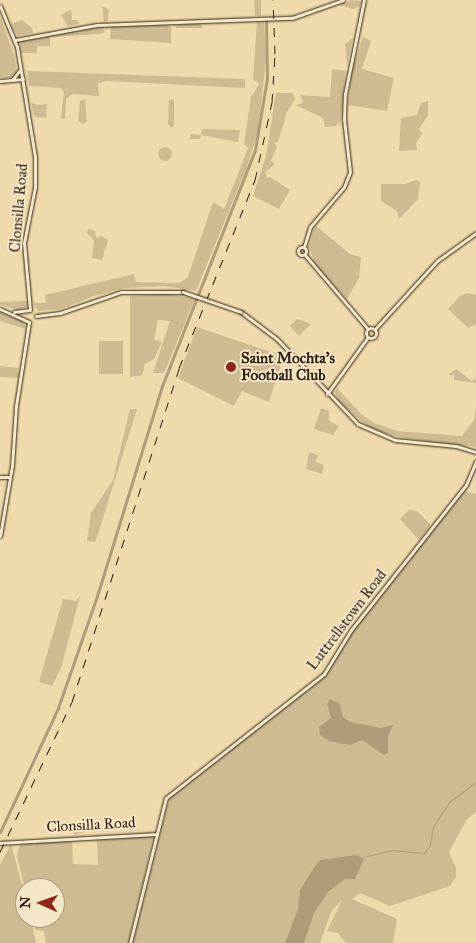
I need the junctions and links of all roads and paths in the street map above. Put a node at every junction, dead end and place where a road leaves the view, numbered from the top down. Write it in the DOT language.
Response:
graph roads {
  1 [pos="343,0"];
  2 [pos="364,0"];
  3 [pos="0,6"];
  4 [pos="15,40"];
  5 [pos="21,69"];
  6 [pos="11,80"];
  7 [pos="23,80"];
  8 [pos="0,81"];
  9 [pos="476,233"];
  10 [pos="304,247"];
  11 [pos="304,255"];
  12 [pos="0,309"];
  13 [pos="30,310"];
  14 [pos="9,311"];
  15 [pos="25,312"];
  16 [pos="36,316"];
  17 [pos="24,319"];
  18 [pos="29,322"];
  19 [pos="368,329"];
  20 [pos="375,329"];
  21 [pos="368,337"];
  22 [pos="327,394"];
  23 [pos="476,452"];
  24 [pos="476,461"];
  25 [pos="0,477"];
  26 [pos="10,477"];
  27 [pos="0,536"];
  28 [pos="156,834"];
  29 [pos="0,843"];
  30 [pos="130,943"];
  1 -- 4 [label="street"];
  2 -- 10 [label="street"];
  3 -- 4 [label="street"];
  4 -- 5 [label="street, Clonsilla Road"];
  5 -- 6 [label="street"];
  5 -- 7 [label="street, Clonsilla Road"];
  6 -- 7 [label="street"];
  6 -- 8 [label="street"];
  7 -- 13 [label="street, Clonsilla Road"];
  9 -- 20 [label="street"];
  10 -- 11 [label="street"];
  10 -- 11 [label="street"];
  11 -- 19 [label="street"];
  12 -- 14 [label="street"];
  13 -- 15 [label="street"];
  13 -- 16 [label="street"];
  14 -- 15 [label="street"];
  14 -- 17 [label="street"];
  15 -- 17 [label="street"];
  16 -- 18 [label="street"];
  16 -- 22 [label="street, bridge"];
  17 -- 18 [label="street"];
  18 -- 26 [label="street"];
  19 -- 20 [label="street"];
  19 -- 21 [label="street"];
  20 -- 21 [label="street"];
  21 -- 22 [label="street"];
  22 -- 23 [label="street"];
  24 -- 28 [label="street, Luttrellstown Road"];
  25 -- 26 [label="street"];
  26 -- 27 [label="street"];
  28 -- 29 [label="street, Clonsilla Road"];
  28 -- 30 [label="street, Luttrellstown Road"];
}
